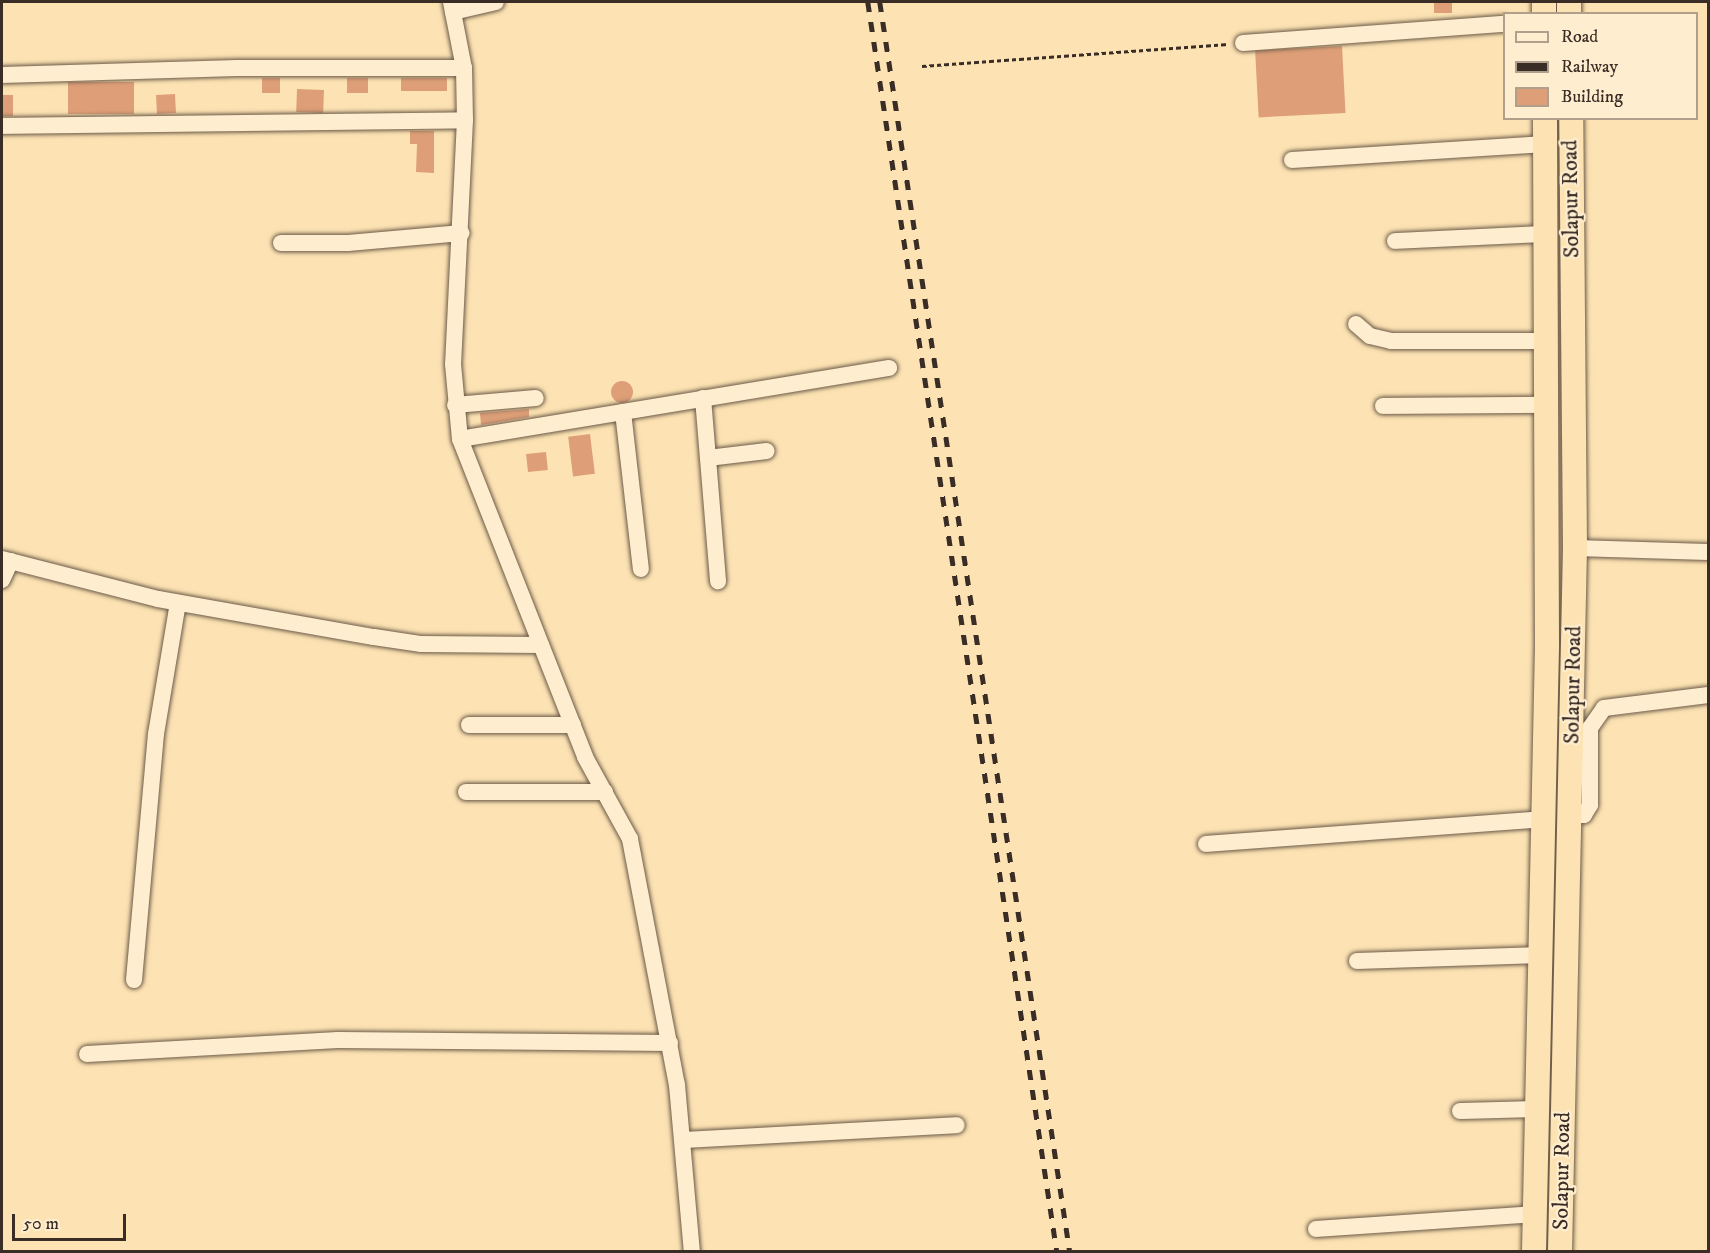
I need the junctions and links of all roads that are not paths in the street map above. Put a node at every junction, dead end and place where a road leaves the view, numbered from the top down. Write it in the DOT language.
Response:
graph roads {
  1 [pos="496,2"];
  2 [pos="452,7"];
  3 [pos="1503,24"];
  4 [pos="1243,43"];
  5 [pos="464,68"];
  6 [pos="2,75"];
  7 [pos="465,120"];
  8 [pos="1545,120"];
  9 [pos="1570,120"];
  10 [pos="2,126"];
  11 [pos="1545,144"];
  12 [pos="1292,160"];
  13 [pos="462,233"];
  14 [pos="1545,234"];
  15 [pos="1395,241"];
  16 [pos="281,243"];
  17 [pos="1356,324"];
  18 [pos="1546,341"];
  19 [pos="889,368"];
  20 [pos="536,398"];
  21 [pos="703,398"];
  22 [pos="455,405"];
  23 [pos="1546,405"];
  24 [pos="1383,406"];
  25 [pos="623,412"];
  26 [pos="460,439"];
  27 [pos="767,451"];
  28 [pos="708,458"];
  29 [pos="1708,552"];
  30 [pos="1575,553"];
  31 [pos="6,560"];
  32 [pos="641,569"];
  33 [pos="2,580"];
  34 [pos="718,581"];
  35 [pos="178,603"];
  36 [pos="541,645"];
  37 [pos="1708,695"];
  38 [pos="469,725"];
  39 [pos="573,725"];
  40 [pos="466,792"];
  41 [pos="605,792"];
  42 [pos="1570,816"];
  43 [pos="1544,819"];
  44 [pos="1206,844"];
  45 [pos="1541,955"];
  46 [pos="1357,961"];
  47 [pos="134,980"];
  48 [pos="670,1043"];
  49 [pos="87,1054"];
  50 [pos="1537,1109"];
  51 [pos="1460,1111"];
  52 [pos="957,1125"];
  53 [pos="683,1140"];
  54 [pos="1535,1214"];
  55 [pos="1317,1229"];
  56 [pos="692,1251"];
  57 [pos="1534,1251"];
  58 [pos="1560,1251"];
  1 -- 2 [label="street"];
  2 -- 5 [label="street"];
  3 -- 4 [label="street"];
  5 -- 6 [label="street"];
  5 -- 7 [label="street"];
  7 -- 10 [label="street"];
  7 -- 13 [label="street"];
  8 -- 11 [label="highway, Solapur Road"];
  9 -- 30 [label="highway, Solapur Road"];
  11 -- 12 [label="street"];
  11 -- 14 [label="highway, Solapur Road"];
  13 -- 16 [label="street"];
  13 -- 22 [label="street"];
  14 -- 15 [label="street"];
  14 -- 18 [label="highway, Solapur Road"];
  17 -- 18 [label="street"];
  18 -- 23 [label="highway, Solapur Road"];
  19 -- 21 [label="street"];
  20 -- 22 [label="street"];
  21 -- 25 [label="street"];
  21 -- 28 [label="street"];
  22 -- 26 [label="street"];
  23 -- 24 [label="street"];
  23 -- 43 [label="highway, Solapur Road"];
  25 -- 26 [label="street"];
  25 -- 32 [label="street"];
  26 -- 36 [label="street"];
  27 -- 28 [label="street"];
  28 -- 34 [label="street"];
  29 -- 30 [label="street"];
  30 -- 42 [label="highway, Solapur Road"];
  31 -- 33 [label="street"];
  31 -- 35 [label="street"];
  35 -- 36 [label="street"];
  35 -- 47 [label="street"];
  36 -- 39 [label="street"];
  37 -- 42 [label="street"];
  38 -- 39 [label="street"];
  39 -- 41 [label="street"];
  40 -- 41 [label="street"];
  41 -- 48 [label="street"];
  42 -- 58 [label="highway, Solapur Road"];
  43 -- 44 [label="street"];
  43 -- 45 [label="highway, Solapur Road"];
  45 -- 46 [label="street"];
  45 -- 50 [label="highway, Solapur Road"];
  48 -- 49 [label="street"];
  48 -- 53 [label="street"];
  50 -- 51 [label="street"];
  50 -- 54 [label="highway, Solapur Road"];
  52 -- 53 [label="street"];
  53 -- 56 [label="street"];
  54 -- 55 [label="street"];
  54 -- 57 [label="highway, Solapur Road"];
}
